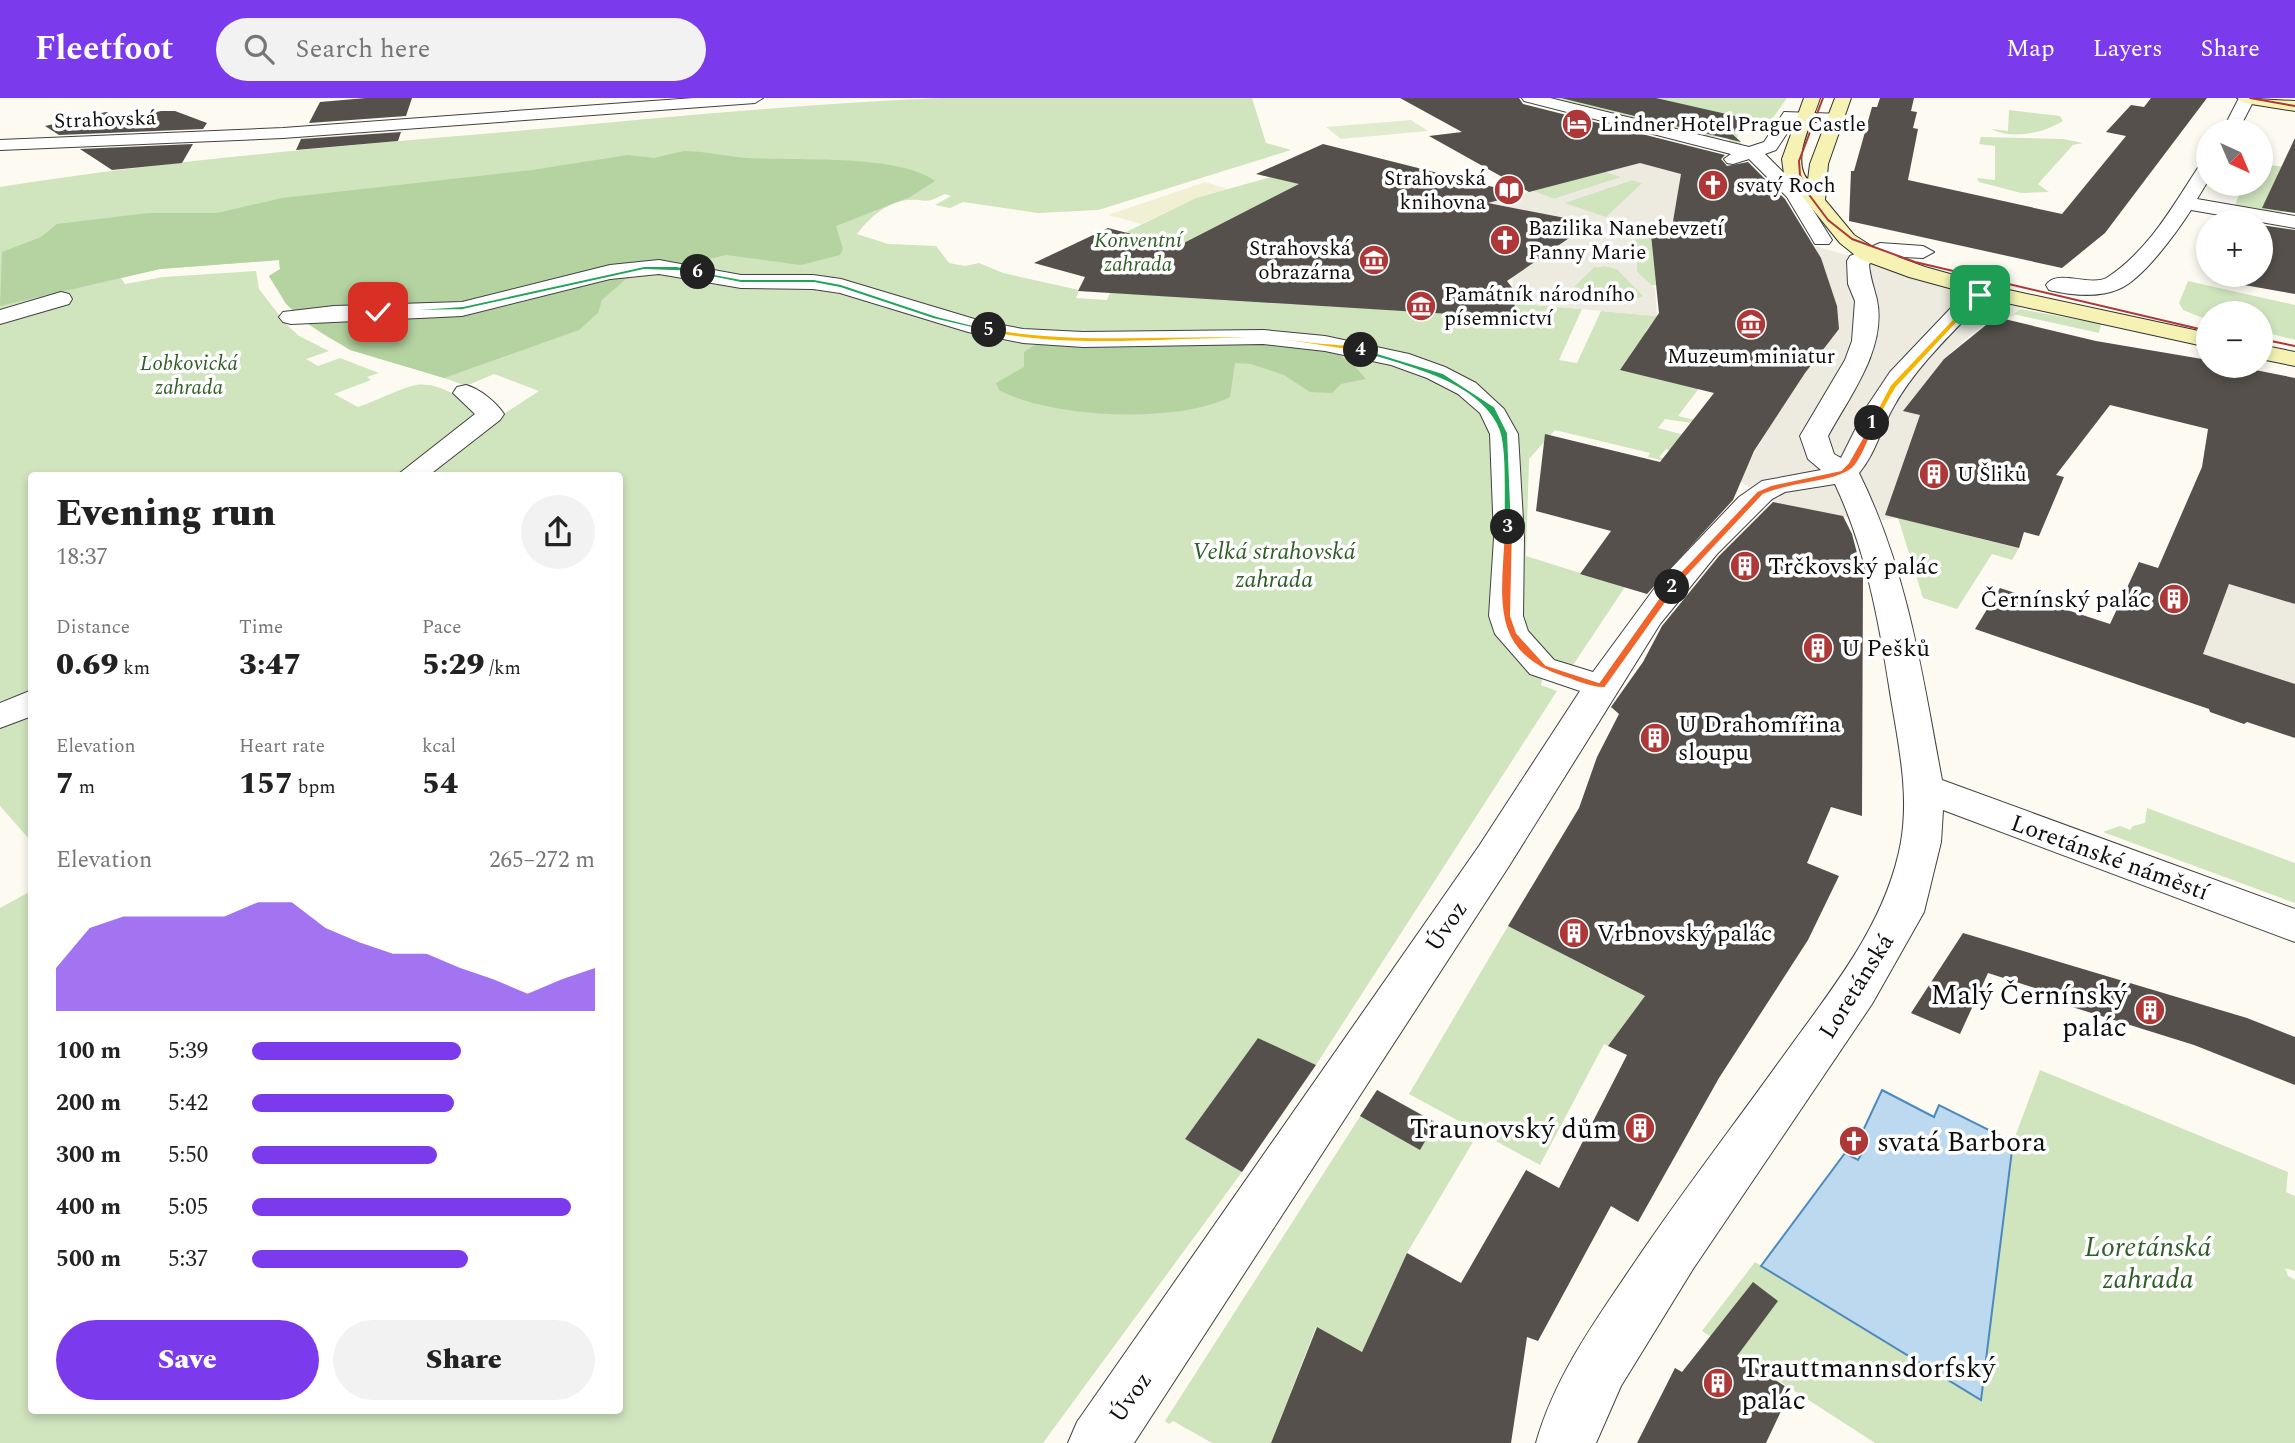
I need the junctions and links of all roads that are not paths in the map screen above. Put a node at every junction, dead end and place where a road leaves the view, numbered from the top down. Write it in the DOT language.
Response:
graph roads {
  1 [pos="755,98"];
  2 [pos="1530,98"];
  3 [pos="1843,98"];
  4 [pos="2246,98"];
  5 [pos="2264,98"];
  6 [pos="2295,105"];
  7 [pos="1809,106"];
  8 [pos="1836,118"];
  9 [pos="2236,119"];
  10 [pos="0,145"];
  11 [pos="1755,154"];
  12 [pos="1731,160"];
  13 [pos="2196,187"];
  14 [pos="1816,198"];
  15 [pos="2186,203"];
  16 [pos="1836,222"];
  17 [pos="2295,222"];
  18 [pos="1822,240"];
  19 [pos="1923,252"];
  20 [pos="1868,254"];
  21 [pos="1963,262"];
  22 [pos="2030,278"];
  23 [pos="2057,285"];
  24 [pos="2001,295"];
  25 [pos="61,299"];
  26 [pos="0,317"];
  27 [pos="291,317"];
  28 [pos="2112,319"];
  29 [pos="2196,337"];
  30 [pos="2273,354"];
  31 [pos="2295,359"];
  32 [pos="466,393"];
  33 [pos="1844,471"];
  34 [pos="415,472"];
  35 [pos="1601,686"];
  36 [pos="28,703"];
  37 [pos="0,717"];
  38 [pos="1924,788"];
  39 [pos="2295,926"];
  40 [pos="1098,1443"];
  41 [pos="1566,1443"];
  1 -- 10 [label="street, Strahovská"];
  2 -- 11 [label="street"];
  3 -- 8 [label="main road"];
  4 -- 6 [label="main road"];
  4 -- 9 [label="street"];
  5 -- 6 [label="main road"];
  7 -- 8 [label="street"];
  7 -- 11 [label="street"];
  7 -- 14 [label="main road"];
  8 -- 14 [label="main road"];
  11 -- 12 [label="street"];
  11 -- 18 [label="street"];
  13 -- 15 [label="street"];
  14 -- 16 [label="main road"];
  15 -- 17 [label="street"];
  15 -- 23 [label="street"];
  16 -- 19 [label="main road"];
  16 -- 20 [label="main road"];
  19 -- 20 [label="street"];
  19 -- 21 [label="main road"];
  20 -- 24 [label="main road"];
  20 -- 33 [label="street"];
  22 -- 23 [label="main road"];
  23 -- 28 [label="main road"];
  24 -- 28 [label="main road"];
  24 -- 33 [label="street"];
  25 -- 26 [label="street"];
  27 -- 35 [label="street"];
  28 -- 29 [label="main road"];
  30 -- 31 [label="main road"];
  32 -- 34 [label="street"];
  33 -- 35 [label="street, Úvoz"];
  33 -- 38 [label="street, Loretánská"];
  35 -- 40 [label="street, Úvoz"];
  36 -- 37 [label="street"];
  38 -- 39 [label="street, Loretánské náměstí"];
  38 -- 41 [label="street, Loretánská"];
}
